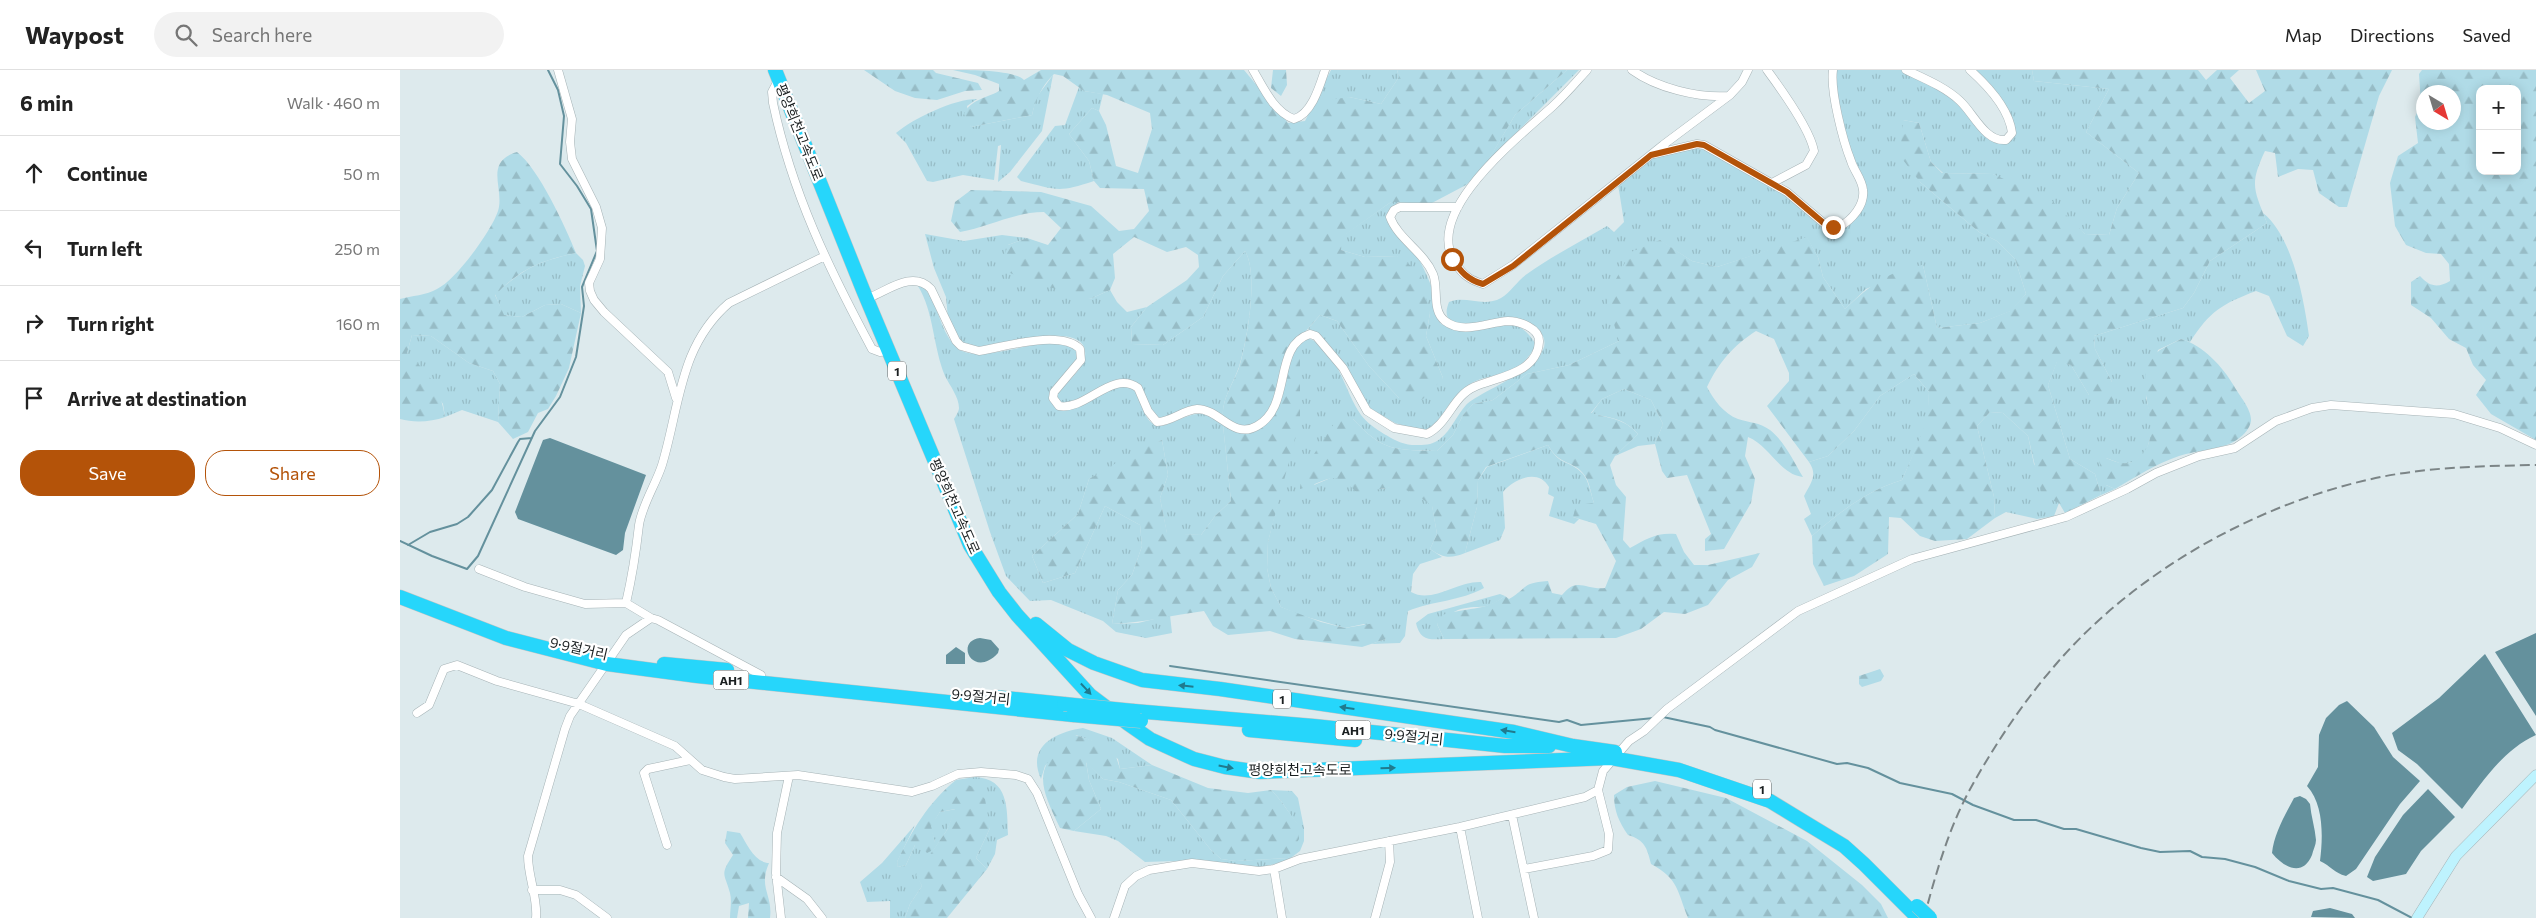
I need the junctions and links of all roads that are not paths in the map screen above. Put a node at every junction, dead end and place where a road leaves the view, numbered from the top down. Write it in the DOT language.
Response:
graph roads {
  1 [pos="558,70"];
  2 [pos="1253,70"];
  3 [pos="1325,70"];
  4 [pos="1587,70"];
  5 [pos="1632,70"];
  6 [pos="1748,70"];
  7 [pos="1767,70"];
  8 [pos="1833,70"];
  9 [pos="1906,70"];
  10 [pos="1970,70"];
  11 [pos="778,73"];
  12 [pos="1730,96"];
  13 [pos="1651,155"];
  14 [pos="1772,183"];
  15 [pos="1458,207"];
  16 [pos="825,256"];
  17 [pos="872,296"];
  18 [pos="888,351"];
  19 [pos="677,400"];
  20 [pos="2536,444"];
  21 [pos="479,569"];
  22 [pos="400,588"];
  23 [pos="400,597"];
  24 [pos="626,604"];
  25 [pos="651,618"];
  26 [pos="609,659"];
  27 [pos="761,675"];
  28 [pos="579,704"];
  29 [pos="1068,709"];
  30 [pos="417,713"];
  31 [pos="1138,716"];
  32 [pos="1573,746"];
  33 [pos="1616,756"];
  34 [pos="690,760"];
  35 [pos="1568,760"];
  36 [pos="2536,775"];
  37 [pos="789,776"];
  38 [pos="1598,790"];
  39 [pos="1512,815"];
  40 [pos="1460,827"];
  41 [pos="1390,841"];
  42 [pos="667,845"];
  43 [pos="1274,869"];
  44 [pos="1524,869"];
  45 [pos="776,877"];
  46 [pos="532,890"];
  47 [pos="1916,913"];
  48 [pos="536,918"];
  49 [pos="607,918"];
  50 [pos="781,918"];
  51 [pos="822,918"];
  52 [pos="1091,918"];
  53 [pos="1114,918"];
  54 [pos="1282,918"];
  55 [pos="1375,918"];
  56 [pos="1478,918"];
  57 [pos="1534,918"];
  58 [pos="1930,918"];
  59 [pos="2416,918"];
  1 -- 19 [label="street"];
  2 -- 3 [label="street"];
  4 -- 15 [label="street"];
  5 -- 12 [label="street"];
  6 -- 12 [label="street"];
  7 -- 14 [label="street"];
  8 -- 14 [label="street"];
  9 -- 10 [label="street"];
  11 -- 16 [label="street"];
  11 -- 17 [label="highway, 평양희천고속도로 / 1"];
  11 -- 18 [label="highway, 평양희천고속도로 / 1"];
  12 -- 13 [label="street"];
  13 -- 14 [label="street"];
  13 -- 15 [label="street"];
  15 -- 17 [label="street"];
  16 -- 18 [label="street"];
  16 -- 19 [label="street"];
  32 -- 17 [label="highway, 평양희천고속도로 / 1, one-way"];
  18 -- 35 [label="highway, 평양희천고속도로 / 1, one-way"];
  19 -- 24 [label="street"];
  20 -- 33 [label="street"];
  21 -- 24 [label="street"];
  22 -- 26 [label="highway, 9·9절거리 / AH1"];
  23 -- 26 [label="highway, 9·9절거리 / AH1"];
  24 -- 25 [label="street"];
  25 -- 26 [label="street"];
  25 -- 27 [label="street"];
  26 -- 27 [label="highway, 9·9절거리 / AH1"];
  26 -- 28 [label="street"];
  26 -- 29 [label="highway, 9·9절거리 / AH1"];
  27 -- 29 [label="highway, 9·9절거리 / AH1"];
  28 -- 30 [label="street"];
  28 -- 34 [label="street"];
  28 -- 46 [label="street"];
  29 -- 31 [label="highway, 9·9절거리 / AH1, bridge"];
  31 -- 32 [label="highway, 9·9절거리 / AH1"];
  31 -- 35 [label="highway, 9·9절거리 / AH1"];
  32 -- 33 [label="highway, 평양희천고속도로 / 1"];
  33 -- 35 [label="highway, 평양희천고속도로 / 1"];
  33 -- 38 [label="street"];
  33 -- 47 [label="highway, 평양희천고속도로 / 1"];
  34 -- 37 [label="street"];
  34 -- 42 [label="street"];
  36 -- 59 [label="main road"];
  37 -- 45 [label="street"];
  37 -- 52 [label="street"];
  38 -- 39 [label="street"];
  38 -- 44 [label="street"];
  39 -- 40 [label="street"];
  39 -- 44 [label="street"];
  40 -- 41 [label="street"];
  40 -- 56 [label="street"];
  41 -- 43 [label="street"];
  41 -- 55 [label="street"];
  43 -- 53 [label="street"];
  43 -- 54 [label="street"];
  44 -- 57 [label="street"];
  45 -- 50 [label="street"];
  45 -- 51 [label="street"];
  46 -- 48 [label="street"];
  46 -- 49 [label="street"];
  47 -- 58 [label="highway, 평양희천고속도로 / 1, bridge"];
}
